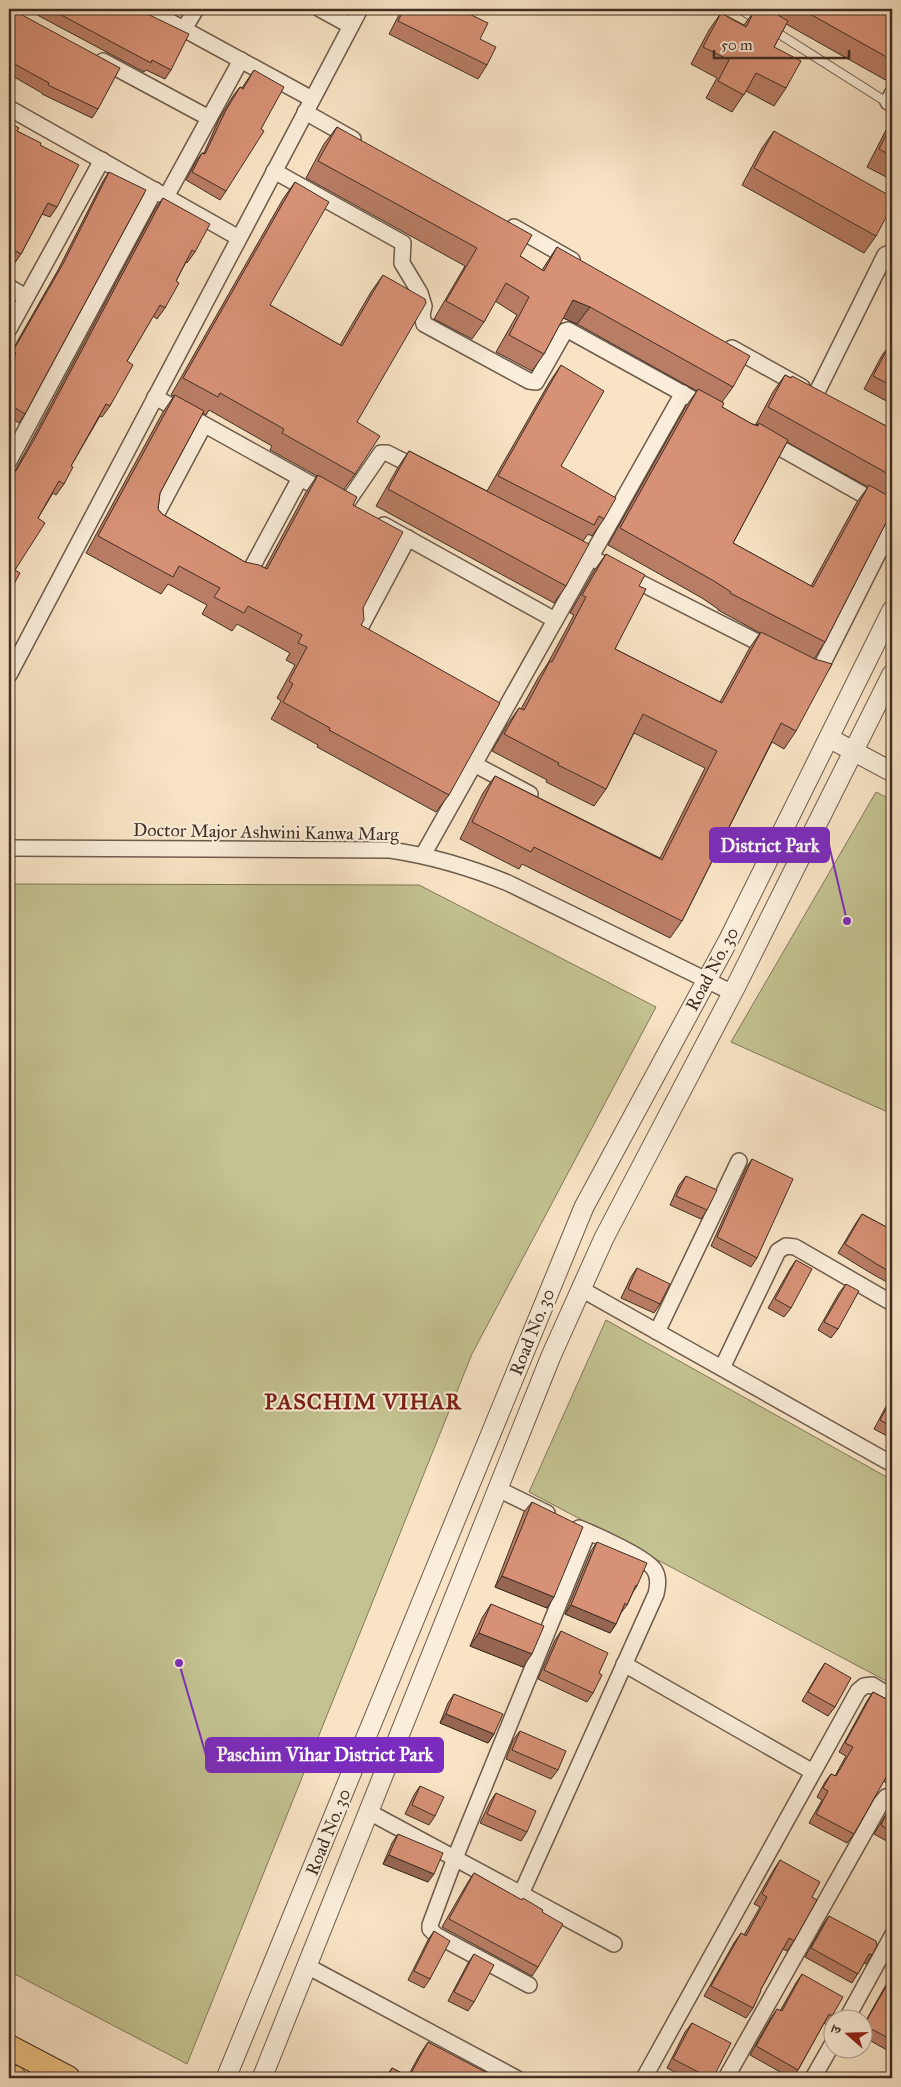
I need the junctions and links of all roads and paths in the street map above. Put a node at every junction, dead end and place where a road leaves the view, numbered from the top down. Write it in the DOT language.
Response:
graph roads {
  1 [pos="147,9"];
  2 [pos="196,9"];
  3 [pos="320,9"];
  4 [pos="360,9"];
  5 [pos="740,9"];
  6 [pos="351,26"];
  7 [pos="184,29"];
  8 [pos="87,53"];
  9 [pos="241,60"];
  10 [pos="891,100"];
  11 [pos="309,106"];
  12 [pos="9,108"];
  13 [pos="209,118"];
  14 [pos="366,146"];
  15 [pos="102,160"];
  16 [pos="274,172"];
  17 [pos="160,194"];
  18 [pos="504,222"];
  19 [pos="239,238"];
  20 [pos="892,252"];
  21 [pos="582,265"];
  22 [pos="9,287"];
  23 [pos="26,297"];
  24 [pos="9,328"];
  25 [pos="721,342"];
  26 [pos="682,393"];
  27 [pos="154,397"];
  28 [pos="724,417"];
  29 [pos="204,425"];
  30 [pos="750,431"];
  31 [pos="9,461"];
  32 [pos="431,476"];
  33 [pos="300,478"];
  34 [pos="346,504"];
  35 [pos="892,511"];
  36 [pos="892,526"];
  37 [pos="173,534"];
  38 [pos="408,538"];
  39 [pos="555,539"];
  40 [pos="590,557"];
  41 [pos="222,562"];
  42 [pos="892,610"];
  43 [pos="555,620"];
  44 [pos="379,649"];
  45 [pos="12,659"];
  46 [pos="892,674"];
  47 [pos="9,675"];
  48 [pos="829,738"];
  49 [pos="853,752"];
  50 [pos="474,764"];
  51 [pos="892,772"];
  52 [pos="543,802"];
  53 [pos="9,848"];
  54 [pos="423,855"];
  55 [pos="708,980"];
  56 [pos="733,993"];
  57 [pos="739,1161"];
  58 [pos="581,1289"];
  59 [pos="892,1304"];
  60 [pos="657,1332"];
  61 [pos="722,1368"];
  62 [pos="892,1464"];
  63 [pos="498,1489"];
  64 [pos="588,1532"];
  65 [pos="624,1664"];
  66 [pos="892,1697"];
  67 [pos="814,1772"];
  68 [pos="892,1796"];
  69 [pos="369,1812"];
  70 [pos="455,1858"];
  71 [pos="521,1894"];
  72 [pos="892,1936"];
  73 [pos="614,1944"];
  74 [pos="307,1966"];
  75 [pos="529,1986"];
  76 [pos="851,2010"];
  77 [pos="9,2047"];
  78 [pos="239,2052"];
  79 [pos="824,2059"];
  80 [pos="264,2072"];
  81 [pos="9,2076"];
  82 [pos="14,2078"];
  83 [pos="68,2078"];
  84 [pos="226,2078"];
  85 [pos="516,2078"];
  86 [pos="644,2078"];
  87 [pos="726,2078"];
  88 [pos="813,2078"];
  1 -- 7 [label="street"];
  2 -- 7 [label="street"];
  3 -- 6 [label="street"];
  4 -- 6 [label="street"];
  5 -- 10 [label="lane"];
  6 -- 11 [label="street"];
  7 -- 9 [label="street"];
  8 -- 13 [label="street"];
  9 -- 11 [label="street"];
  9 -- 13 [label="street"];
  11 -- 14 [label="street"];
  11 -- 16 [label="street"];
  12 -- 15 [label="street"];
  13 -- 17 [label="street"];
  15 -- 17 [label="street"];
  15 -- 23 [label="street"];
  16 -- 19 [label="street"];
  16 -- 26 [label="street"];
  17 -- 19 [label="street"];
  17 -- 31 [label="street"];
  18 -- 21 [label="street"];
  19 -- 27 [label="street"];
  20 -- 25 [label="street"];
  22 -- 23 [label="street"];
  23 -- 24 [label="street"];
  26 -- 28 [label="street"];
  26 -- 40 [label="street"];
  27 -- 29 [label="street"];
  27 -- 45 [label="street"];
  29 -- 33 [label="street"];
  29 -- 37 [label="street"];
  30 -- 35 [label="street"];
  32 -- 34 [label="street"];
  33 -- 34 [label="street"];
  33 -- 41 [label="street"];
  34 -- 38 [label="street"];
  36 -- 40 [label="street"];
  38 -- 43 [label="street"];
  38 -- 44 [label="street"];
  39 -- 40 [label="street"];
  40 -- 43 [label="street"];
  42 -- 48 [label="street, Road No. 30"];
  43 -- 50 [label="street"];
  45 -- 47 [label="street"];
  46 -- 49 [label="street, Road No. 30"];
  48 -- 49 [label="street"];
  48 -- 55 [label="street, Road No. 30"];
  49 -- 51 [label="street"];
  49 -- 56 [label="street, Road No. 30"];
  50 -- 52 [label="street"];
  50 -- 54 [label="street"];
  53 -- 54 [label="street, Doctor Major Ashwini Kanwa Marg"];
  54 -- 55 [label="street, Doctor Major Ashwini Kanwa Marg"];
  55 -- 56 [label="street, Doctor Major Ashwini Kanwa Marg"];
  55 -- 78 [label="street, Road No. 30"];
  56 -- 58 [label="street, Road No. 30"];
  57 -- 60 [label="street"];
  58 -- 60 [label="street"];
  58 -- 63 [label="street, Road No. 30"];
  59 -- 61 [label="street"];
  60 -- 61 [label="street"];
  61 -- 62 [label="street"];
  63 -- 64 [label="street"];
  63 -- 69 [label="street, Road No. 30"];
  64 -- 65 [label="street"];
  64 -- 70 [label="street"];
  65 -- 67 [label="street"];
  65 -- 71 [label="street"];
  66 -- 67 [label="street"];
  67 -- 86 [label="street"];
  68 -- 87 [label="street"];
  69 -- 70 [label="street"];
  69 -- 74 [label="street, Road No. 30"];
  70 -- 71 [label="street"];
  70 -- 75 [label="street"];
  71 -- 73 [label="street"];
  72 -- 76 [label="street"];
  74 -- 80 [label="street, Road No. 30"];
  74 -- 85 [label="street"];
  77 -- 83 [label="main road"];
  78 -- 80 [label="street"];
  78 -- 84 [label="street, Road No. 30"];
  79 -- 88 [label="street"];
  81 -- 82 [label="main road"];
}
